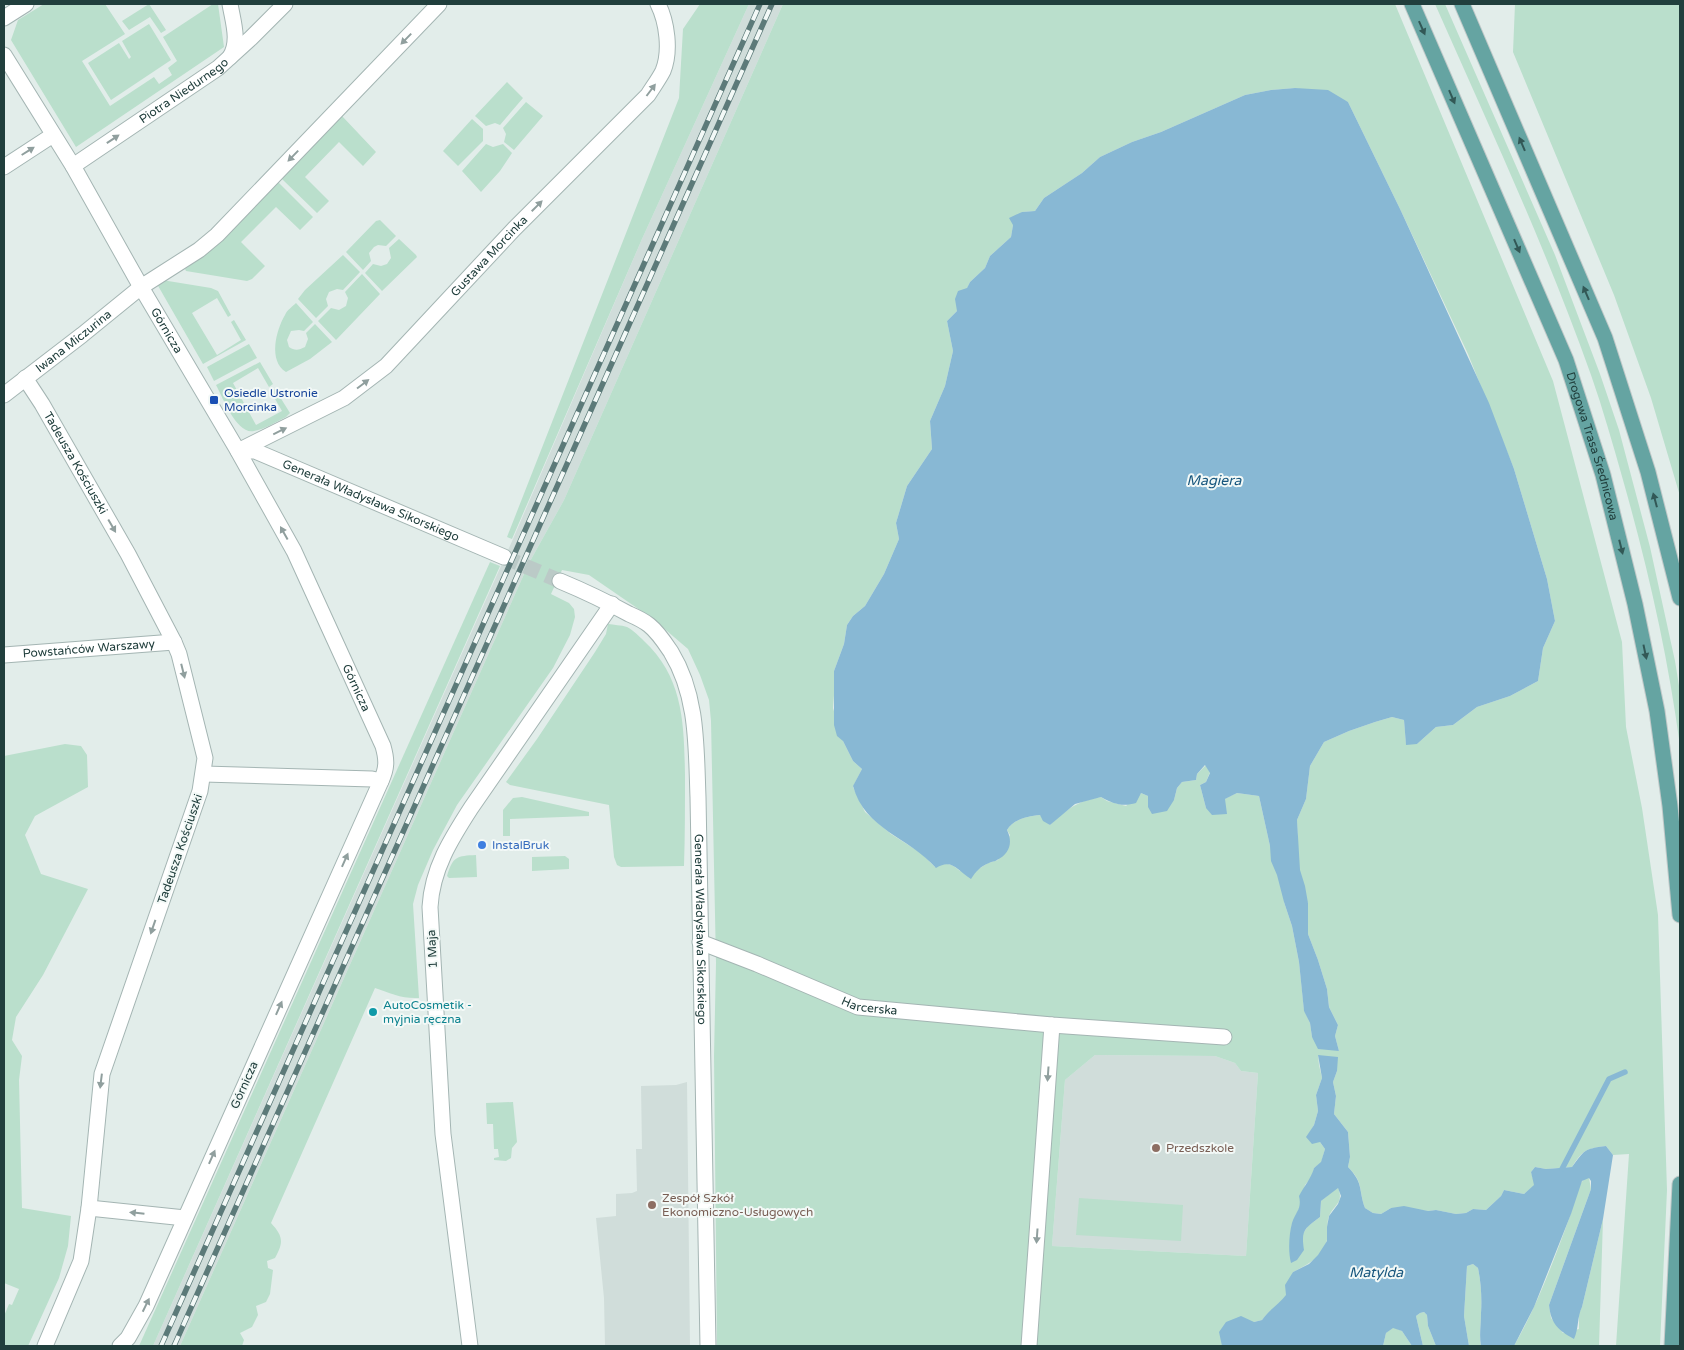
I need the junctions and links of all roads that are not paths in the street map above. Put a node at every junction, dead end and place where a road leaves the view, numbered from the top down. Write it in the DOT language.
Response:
graph roads {
  1 [pos="26,4"];
  2 [pos="230,4"];
  3 [pos="285,4"];
  4 [pos="440,4"];
  5 [pos="658,4"];
  6 [pos="1412,4"];
  7 [pos="1466,8"];
  8 [pos="4,18"];
  9 [pos="4,55"];
  10 [pos="228,60"];
  11 [pos="53,135"];
  12 [pos="72,166"];
  13 [pos="4,167"];
  14 [pos="141,287"];
  15 [pos="25,378"];
  16 [pos="4,395"];
  17 [pos="238,451"];
  18 [pos="504,557"];
  19 [pos="560,580"];
  20 [pos="1680,598"];
  21 [pos="612,604"];
  22 [pos="174,642"];
  23 [pos="4,655"];
  24 [pos="204,774"];
  25 [pos="381,781"];
  26 [pos="1680,915"];
  27 [pos="700,942"];
  28 [pos="1052,1025"];
  29 [pos="1224,1038"];
  30 [pos="1680,1184"];
  31 [pos="89,1208"];
  32 [pos="184,1218"];
  33 [pos="45,1346"];
  34 [pos="120,1346"];
  35 [pos="470,1346"];
  36 [pos="708,1346"];
  37 [pos="1029,1346"];
  38 [pos="1672,1346"];
  1 -- 8 [label="street"];
  2 -- 10 [label="street"];
  3 -- 10 [label="street, Piotra Niedurnego"];
  4 -- 14 [label="street, one-way"];
  17 -- 5 [label="street, Gustawa Morcinka, one-way"];
  6 -- 26 [label="main road, Drogowa Trasa Średnicowa, one-way"];
  20 -- 7 [label="main road, one-way"];
  9 -- 11 [label="street, Górnicza"];
  12 -- 10 [label="street, Piotra Niedurnego, one-way"];
  11 -- 12 [label="street, Górnicza"];
  13 -- 11 [label="street, one-way"];
  12 -- 14 [label="street, Górnicza"];
  14 -- 15 [label="street, Iwana Miczurina"];
  14 -- 17 [label="street, Górnicza"];
  15 -- 16 [label="street, Iwana Miczurina"];
  15 -- 22 [label="street, Tadeusza Kościuszki, one-way"];
  17 -- 18 [label="street, Generała Władysława Sikorskiego"];
  25 -- 17 [label="street, Górnicza, one-way"];
  19 -- 21 [label="street, Generała Władysława Sikorskiego"];
  21 -- 27 [label="street, Generała Władysława Sikorskiego"];
  21 -- 35 [label="street, 1 Maja"];
  22 -- 23 [label="street, Powstańców Warszawy"];
  22 -- 24 [label="street, Tadeusza Kościuszki, one-way"];
  24 -- 25 [label="street"];
  24 -- 31 [label="street, Tadeusza Kościuszki, one-way"];
  32 -- 25 [label="street, Górnicza, one-way"];
  27 -- 28 [label="street, Harcerska"];
  27 -- 36 [label="street, Generała Władysława Sikorskiego"];
  28 -- 29 [label="street, Harcerska"];
  28 -- 37 [label="street, one-way"];
  30 -- 38 [label="main road"];
  32 -- 31 [label="street, one-way"];
  31 -- 33 [label="street, Tadeusza Kościuszki"];
  34 -- 32 [label="street, Górnicza, one-way"];
}
